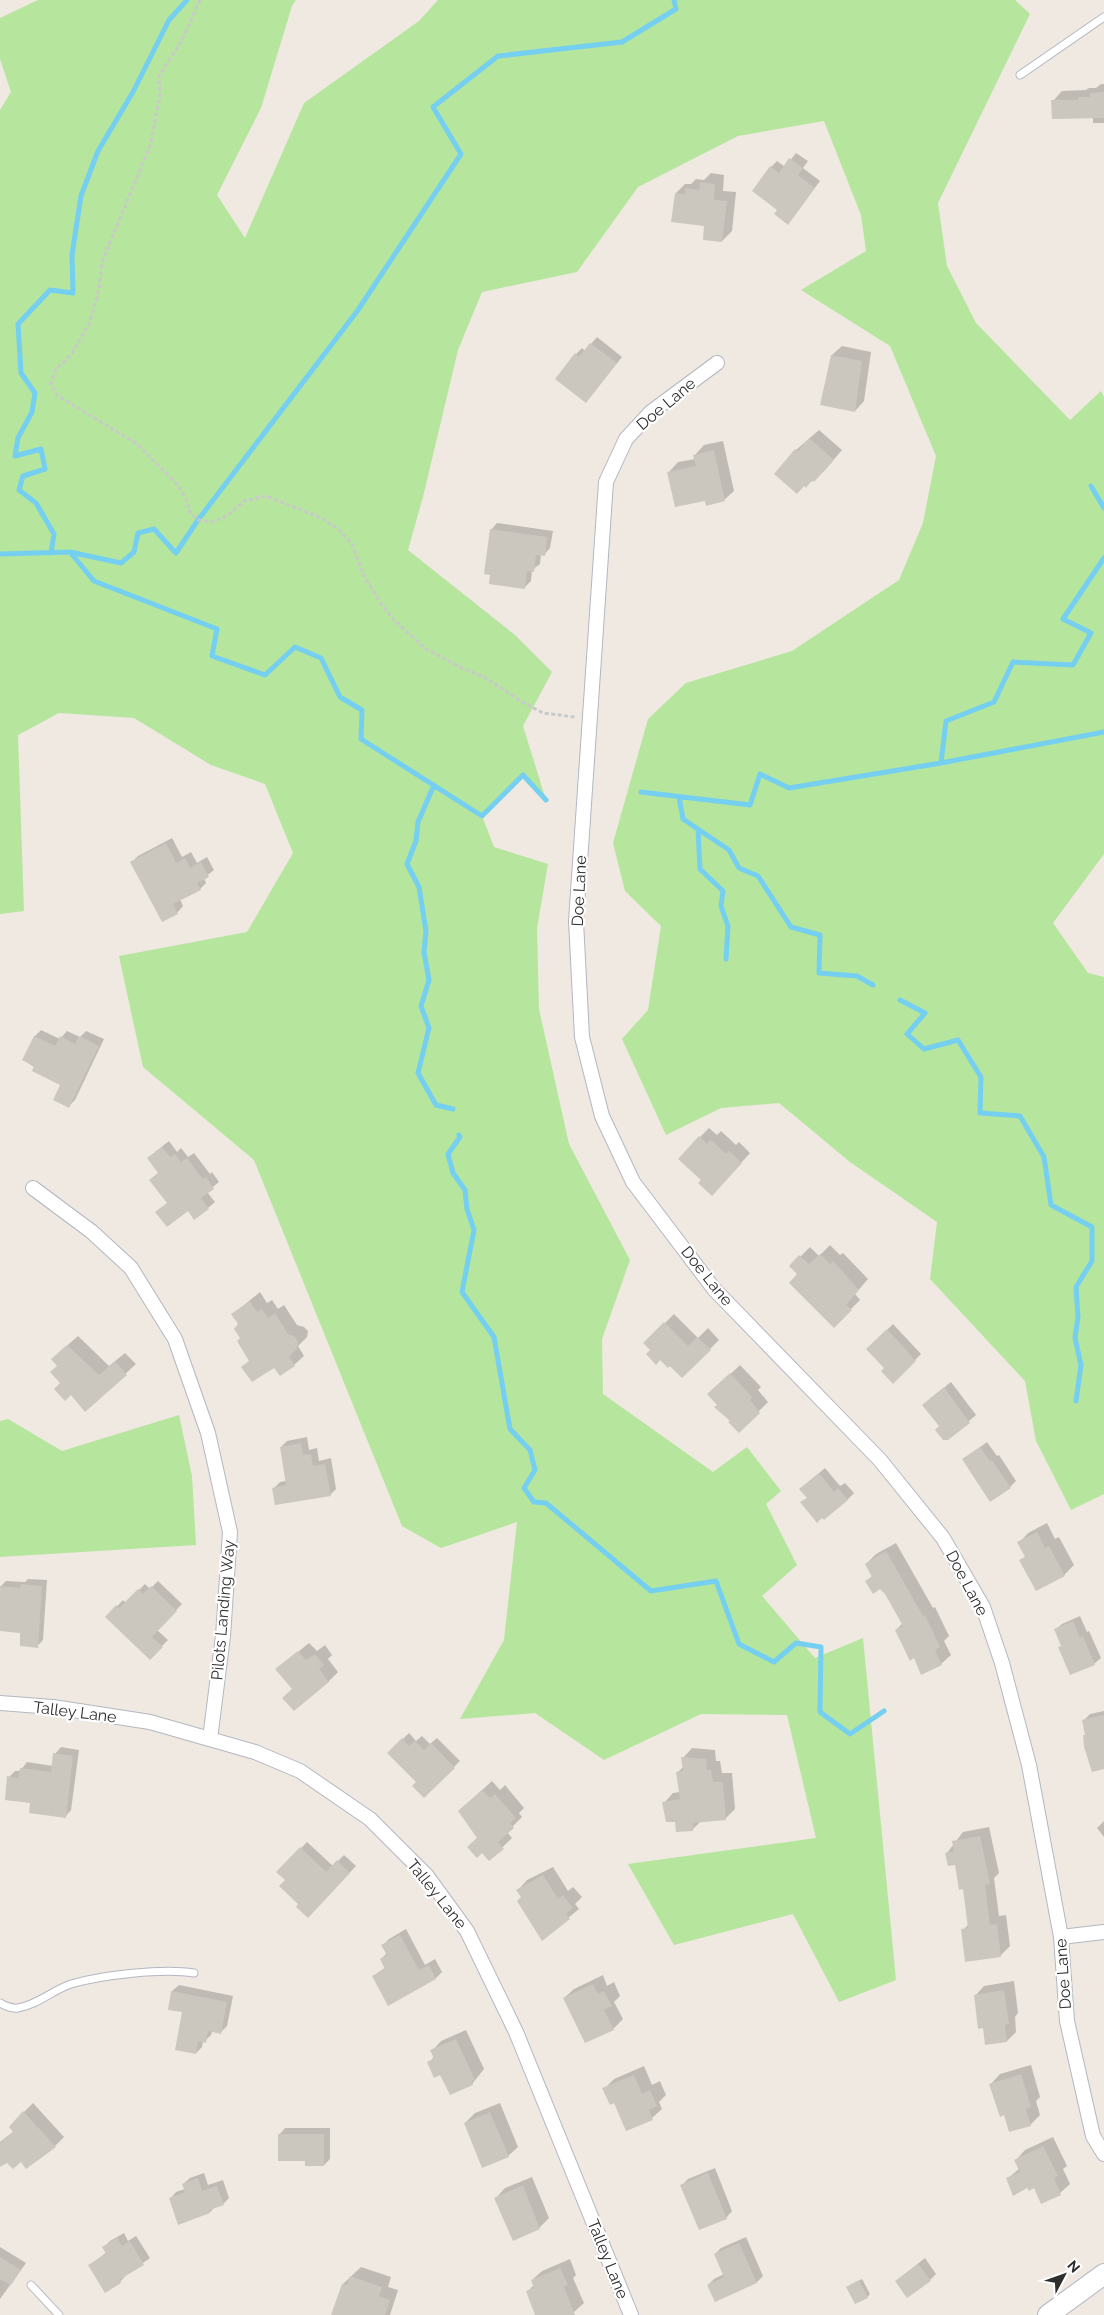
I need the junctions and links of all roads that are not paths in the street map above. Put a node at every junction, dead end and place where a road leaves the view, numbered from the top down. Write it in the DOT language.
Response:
graph roads {
  1 [pos="1104,17"];
  2 [pos="1020,75"];
  3 [pos="716,363"];
  4 [pos="33,1188"];
  5 [pos="0,1703"];
  6 [pos="210,1739"];
  7 [pos="1104,1932"];
  8 [pos="1061,1937"];
  9 [pos="194,1973"];
  10 [pos="0,2003"];
  11 [pos="1104,2154"];
  12 [pos="1104,2274"];
  13 [pos="31,2285"];
  14 [pos="59,2315"];
  15 [pos="630,2315"];
  16 [pos="1048,2315"];
  1 -- 2 [label="lane"];
  3 -- 8 [label="street, Doe Lane"];
  4 -- 6 [label="street, Pilots Landing Way"];
  5 -- 6 [label="street, Talley Lane"];
  6 -- 15 [label="street, Talley Lane"];
  7 -- 8 [label="street"];
  8 -- 11 [label="street, Doe Lane"];
  9 -- 10 [label="lane"];
  12 -- 16 [label="street"];
  13 -- 14 [label="lane"];
}
